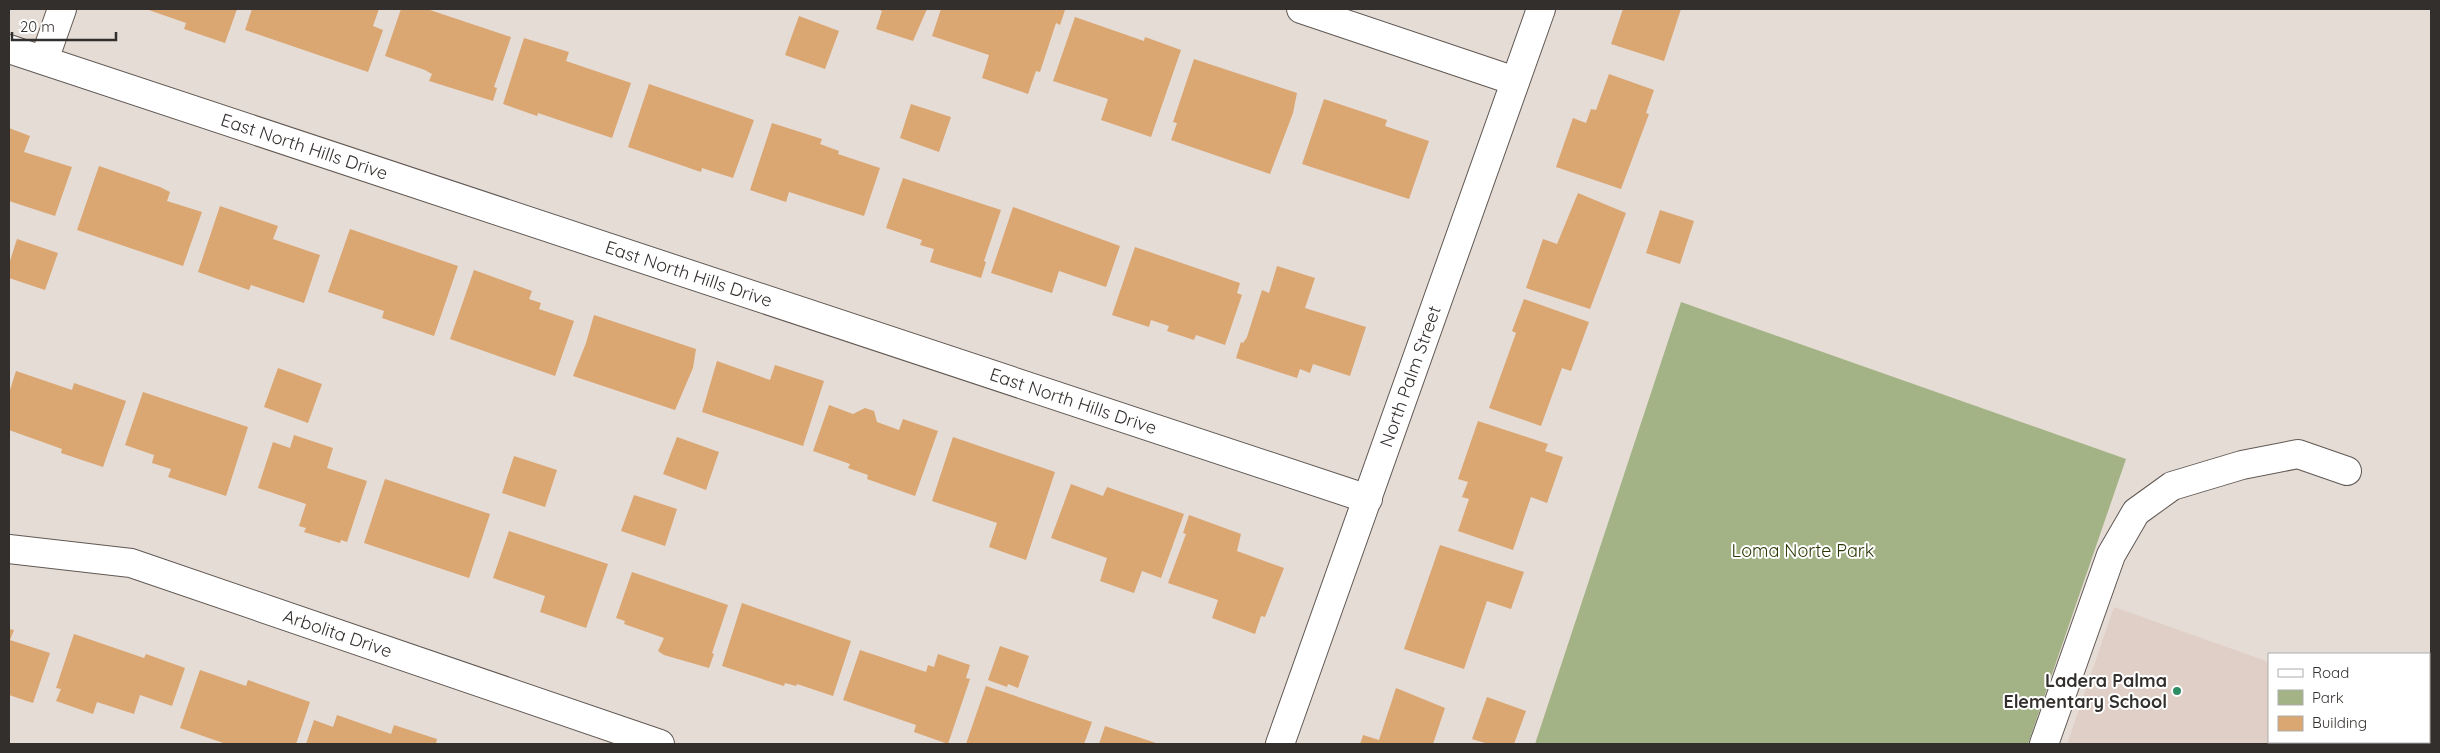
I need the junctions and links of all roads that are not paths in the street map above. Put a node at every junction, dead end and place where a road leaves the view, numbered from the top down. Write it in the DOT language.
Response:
graph roads {
  1 [pos="62,9"];
  2 [pos="1300,9"];
  3 [pos="1541,9"];
  4 [pos="9,49"];
  5 [pos="44,60"];
  6 [pos="1515,81"];
  7 [pos="2347,471"];
  8 [pos="1368,499"];
  9 [pos="9,549"];
  10 [pos="660,744"];
  11 [pos="1280,744"];
  12 [pos="2044,744"];
  1 -- 5 [label="street"];
  2 -- 6 [label="street"];
  3 -- 6 [label="street, North Palm Street"];
  4 -- 5 [label="street, East North Hills Drive"];
  5 -- 8 [label="street, East North Hills Drive"];
  6 -- 8 [label="street, North Palm Street"];
  7 -- 12 [label="street"];
  8 -- 11 [label="street, North Palm Street"];
  9 -- 10 [label="street, Arbolita Drive"];
}
